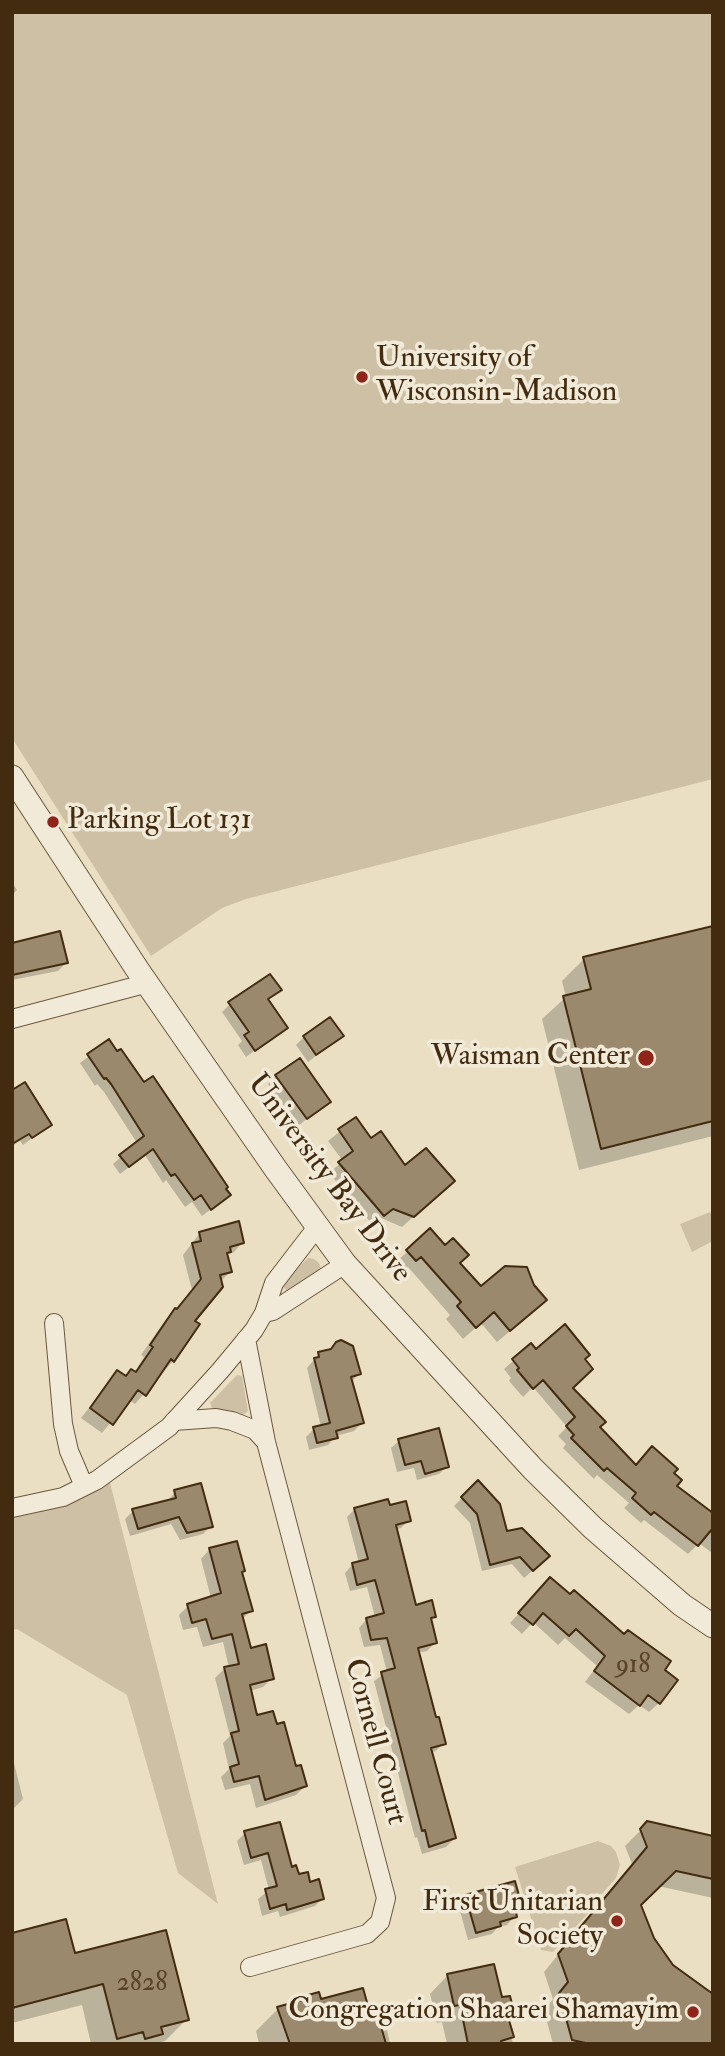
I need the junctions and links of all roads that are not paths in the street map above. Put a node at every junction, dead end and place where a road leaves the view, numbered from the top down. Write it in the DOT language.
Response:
graph roads {
  1 [pos="12,776"];
  2 [pos="148,983"];
  3 [pos="12,1019"];
  4 [pos="317,1227"];
  5 [pos="345,1264"];
  6 [pos="264,1313"];
  7 [pos="54,1323"];
  8 [pos="246,1339"];
  9 [pos="174,1421"];
  10 [pos="266,1442"];
  11 [pos="84,1486"];
  12 [pos="12,1508"];
  13 [pos="713,1626"];
  14 [pos="250,1967"];
  1 -- 2 [label="street, University Bay Drive"];
  2 -- 3 [label="street"];
  2 -- 4 [label="street, University Bay Drive"];
  4 -- 5 [label="street, University Bay Drive"];
  4 -- 6 [label="street"];
  5 -- 6 [label="street"];
  5 -- 13 [label="street, University Bay Drive"];
  6 -- 8 [label="street"];
  7 -- 11 [label="street"];
  8 -- 9 [label="street"];
  8 -- 10 [label="street, Cornell Court"];
  9 -- 10 [label="street"];
  9 -- 11 [label="street"];
  10 -- 14 [label="street, Cornell Court"];
  11 -- 12 [label="street"];
}
